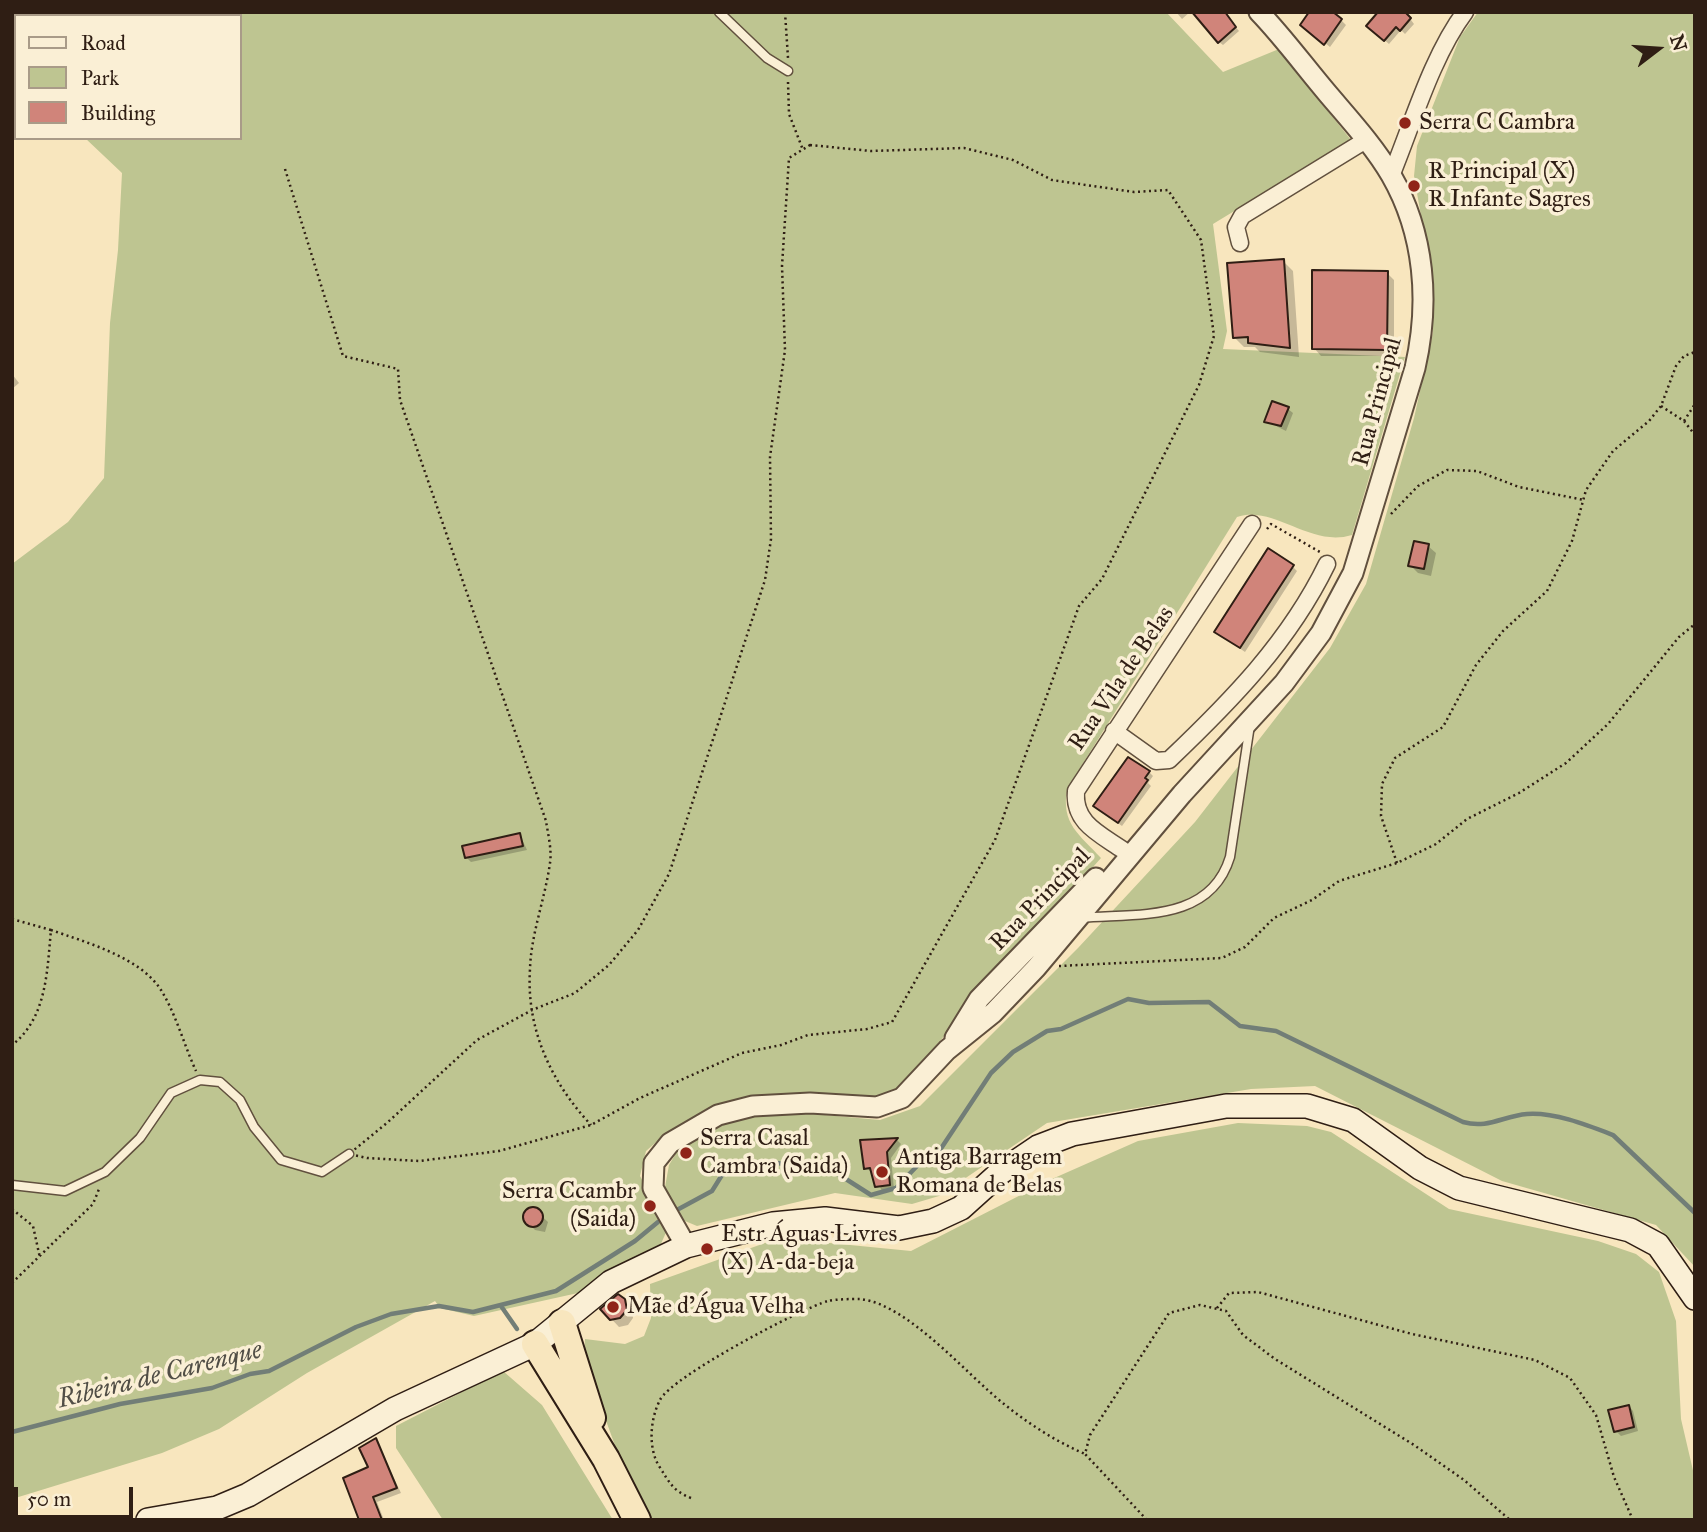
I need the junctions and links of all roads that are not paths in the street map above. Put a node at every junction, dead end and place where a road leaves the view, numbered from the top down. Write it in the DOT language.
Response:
graph roads {
  1 [pos="719,12"];
  2 [pos="1259,12"];
  3 [pos="1465,12"];
  4 [pos="788,71"];
  5 [pos="1366,140"];
  6 [pos="1391,176"];
  7 [pos="1240,243"];
  8 [pos="1252,524"];
  9 [pos="1327,564"];
  10 [pos="1251,719"];
  11 [pos="1114,731"];
  12 [pos="1182,794"];
  13 [pos="1123,850"];
  14 [pos="1078,918"];
  15 [pos="947,1050"];
  16 [pos="349,1153"];
  17 [pos="12,1185"];
  18 [pos="686,1246"];
  19 [pos="1695,1298"];
  20 [pos="562,1323"];
  21 [pos="535,1344"];
  22 [pos="606,1459"];
  23 [pos="149,1520"];
  24 [pos="637,1520"];
  1 -- 4 [label="lane"];
  2 -- 5 [label="street, Rua Principal"];
  3 -- 6 [label="street"];
  5 -- 6 [label="street, Rua Principal"];
  5 -- 7 [label="street"];
  6 -- 10 [label="street, Rua Principal"];
  8 -- 11 [label="street, Rua Vila de Belas"];
  9 -- 11 [label="street"];
  10 -- 12 [label="street, Rua Principal"];
  10 -- 14 [label="lane"];
  11 -- 13 [label="street, Rua Vila de Belas"];
  12 -- 13 [label="street, Rua Principal"];
  12 -- 14 [label="street, Rua Principal"];
  13 -- 15 [label="street, Rua Principal"];
  14 -- 15 [label="street, Rua Principal"];
  15 -- 18 [label="street, Rua Principal"];
  16 -- 17 [label="lane"];
  18 -- 19 [label="main road"];
  18 -- 20 [label="main road"];
  20 -- 21 [label="main road"];
  20 -- 22 [label="highway"];
  21 -- 22 [label="highway"];
  21 -- 23 [label="main road"];
  22 -- 24 [label="highway"];
}
